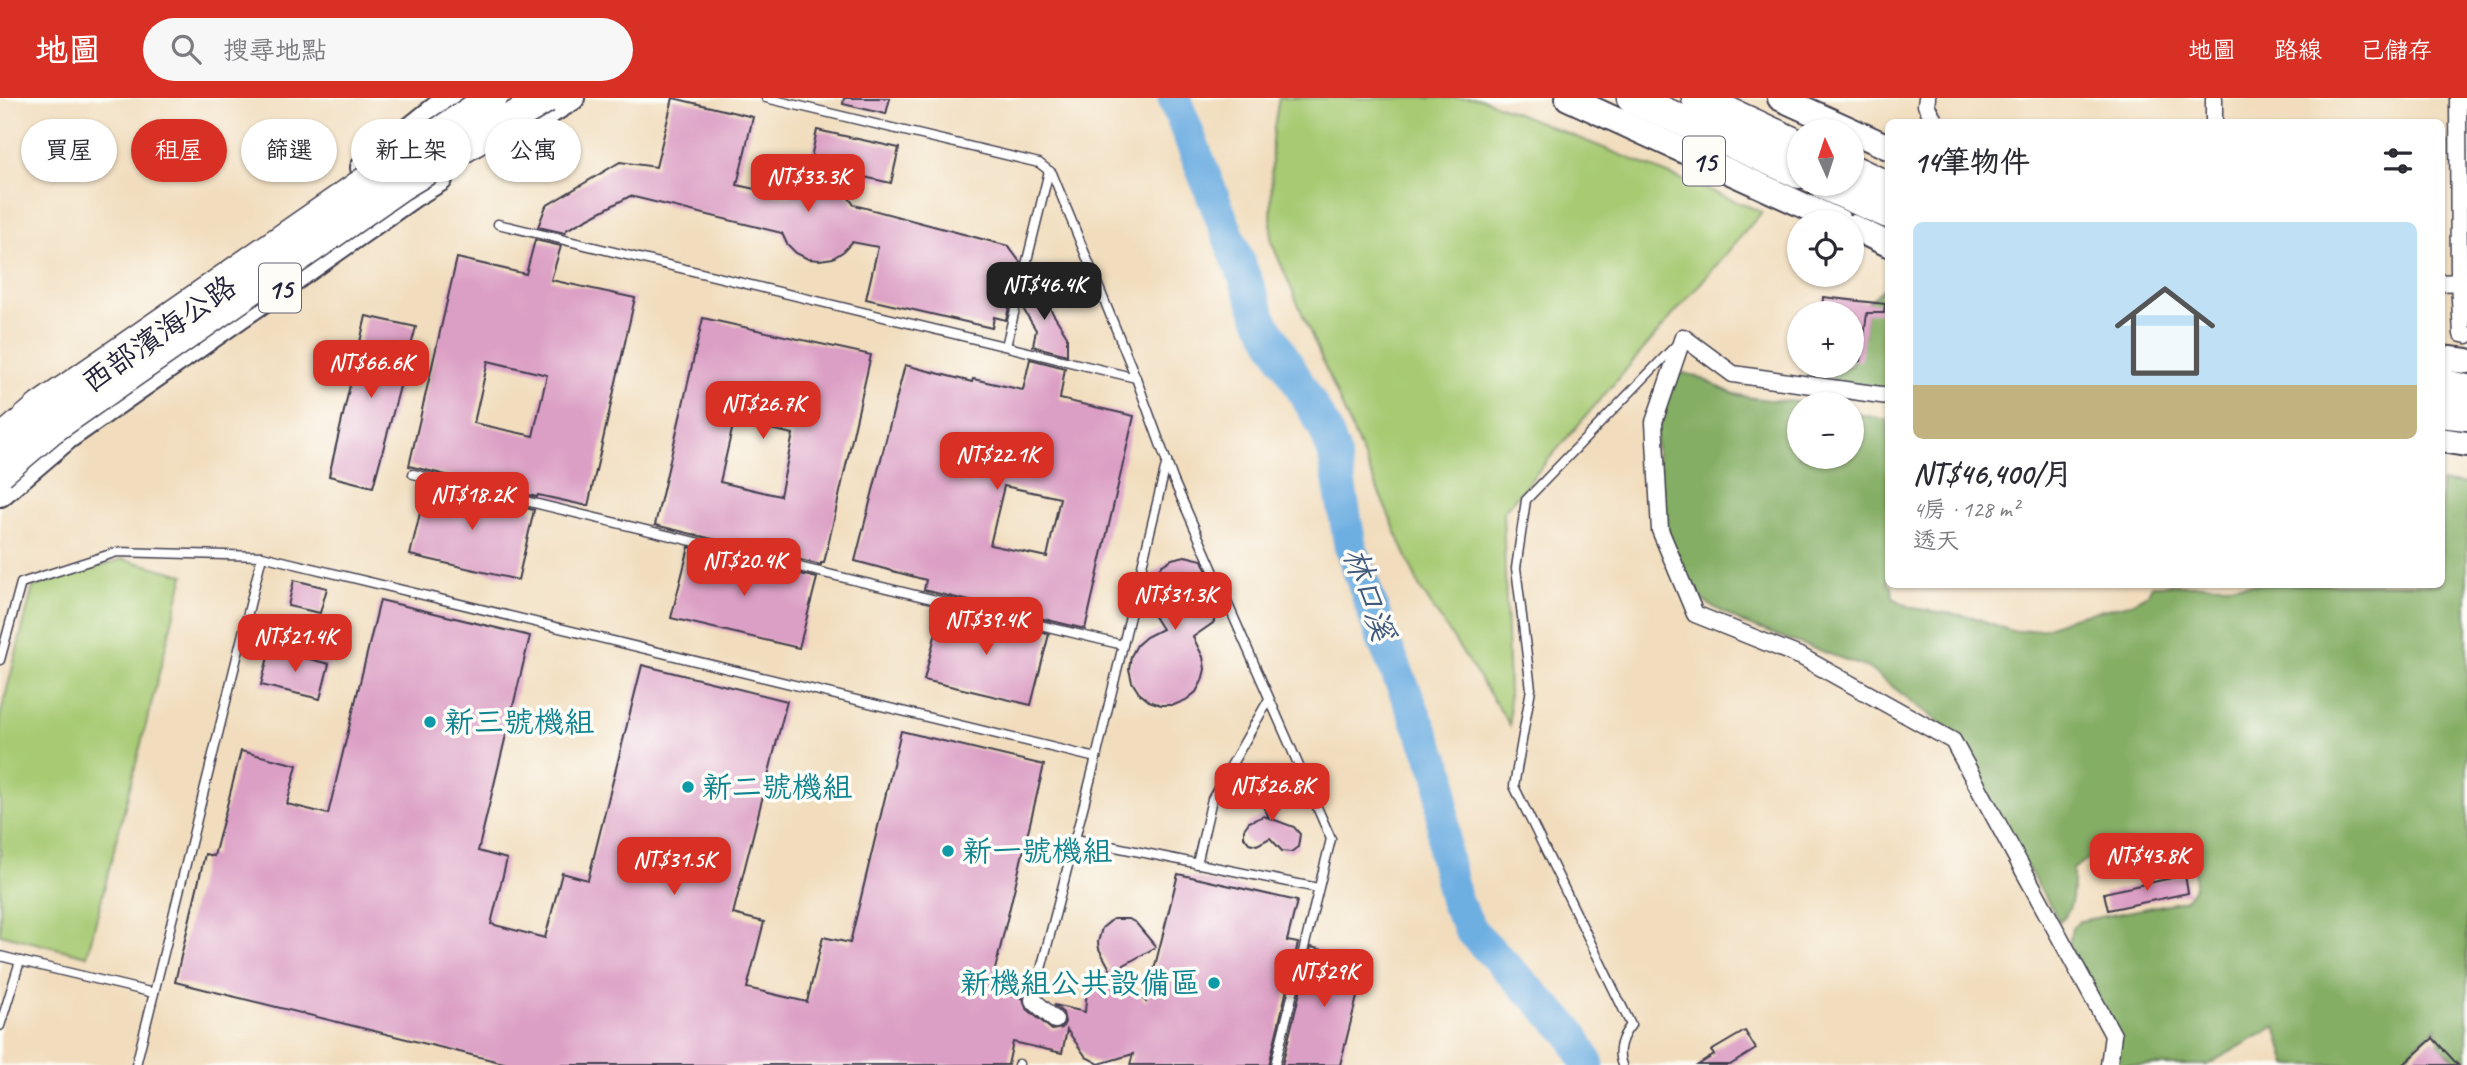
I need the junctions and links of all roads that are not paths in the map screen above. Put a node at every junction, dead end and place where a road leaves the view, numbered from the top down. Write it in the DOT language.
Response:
graph roads {
  1 [pos="492,98"];
  2 [pos="546,98"];
  3 [pos="572,98"];
  4 [pos="766,98"];
  5 [pos="1568,98"];
  6 [pos="1632,98"];
  7 [pos="1697,98"];
  8 [pos="1780,98"];
  9 [pos="1927,98"];
  10 [pos="2214,98"];
  11 [pos="2458,98"];
  12 [pos="448,99"];
  13 [pos="538,119"];
  14 [pos="1933,119"];
  15 [pos="2214,119"];
  16 [pos="1787,139"];
  17 [pos="1885,146"];
  18 [pos="485,151"];
  19 [pos="1787,168"];
  20 [pos="1049,171"];
  21 [pos="1864,176"];
  22 [pos="1885,186"];
  23 [pos="1850,196"];
  24 [pos="1814,210"];
  25 [pos="1885,212"];
  26 [pos="498,224"];
  27 [pos="1864,233"];
  28 [pos="1885,243"];
  29 [pos="2459,282"];
  30 [pos="2445,283"];
  31 [pos="2467,335"];
  32 [pos="1683,338"];
  33 [pos="1006,346"];
  34 [pos="2445,358"];
  35 [pos="2467,361"];
  36 [pos="1136,378"];
  37 [pos="2445,385"];
  38 [pos="2467,390"];
  39 [pos="1885,396"];
  40 [pos="2445,412"];
  41 [pos="2467,415"];
  42 [pos="0,427"];
  43 [pos="2445,441"];
  44 [pos="0,442"];
  45 [pos="2467,444"];
  46 [pos="1167,461"];
  47 [pos="0,472"];
  48 [pos="413,474"];
  49 [pos="0,494"];
  50 [pos="261,556"];
  51 [pos="1123,645"];
  52 [pos="0,660"];
  53 [pos="1269,699"];
  54 [pos="1096,758"];
  55 [pos="1076,839"];
  56 [pos="1197,863"];
  57 [pos="1318,888"];
  58 [pos="0,956"];
  59 [pos="20,961"];
  60 [pos="154,993"];
  61 [pos="1033,1000"];
  62 [pos="1055,1020"];
  63 [pos="0,1026"];
  64 [pos="136,1065"];
  65 [pos="1275,1065"];
  66 [pos="1622,1065"];
  67 [pos="2109,1065"];
  1 -- 44 [label="highway, bridge"];
  2 -- 47 [label="highway, bridge"];
  3 -- 13 [label="main road, 西部濱海公路 / 15"];
  4 -- 20 [label="lane"];
  5 -- 24 [label="main road, 15"];
  6 -- 19 [label="highway"];
  7 -- 16 [label="highway"];
  8 -- 17 [label="main road"];
  9 -- 14 [label="street"];
  10 -- 15 [label="street"];
  11 -- 29 [label="street"];
  12 -- 18 [label="street"];
  12 -- 42 [label="main road, 西部濱海公路 / 15"];
  18 -- 49 [label="main road, 西部濱海公路 / 15"];
  20 -- 33 [label="lane"];
  20 -- 36 [label="lane"];
  21 -- 22 [label="highway"];
  23 -- 25 [label="highway"];
  26 -- 33 [label="lane"];
  27 -- 28 [label="main road"];
  29 -- 30 [label="street"];
  29 -- 31 [label="street"];
  32 -- 39 [label="street"];
  32 -- 66 [label="lane"];
  32 -- 67 [label="street"];
  33 -- 36 [label="lane"];
  34 -- 35 [label="main road"];
  36 -- 46 [label="lane"];
  37 -- 38 [label="highway"];
  40 -- 41 [label="highway"];
  43 -- 45 [label="main road"];
  46 -- 51 [label="lane"];
  46 -- 53 [label="lane"];
  48 -- 51 [label="lane"];
  50 -- 52 [label="lane"];
  50 -- 54 [label="lane"];
  50 -- 60 [label="lane"];
  51 -- 54 [label="lane"];
  53 -- 56 [label="lane"];
  53 -- 57 [label="lane"];
  54 -- 55 [label="lane"];
  55 -- 56 [label="lane"];
  55 -- 61 [label="lane"];
  56 -- 57 [label="lane"];
  57 -- 65 [label="lane"];
  58 -- 59 [label="lane"];
  59 -- 60 [label="lane"];
  59 -- 63 [label="lane"];
  60 -- 64 [label="lane"];
  61 -- 62 [label="street"];
}
